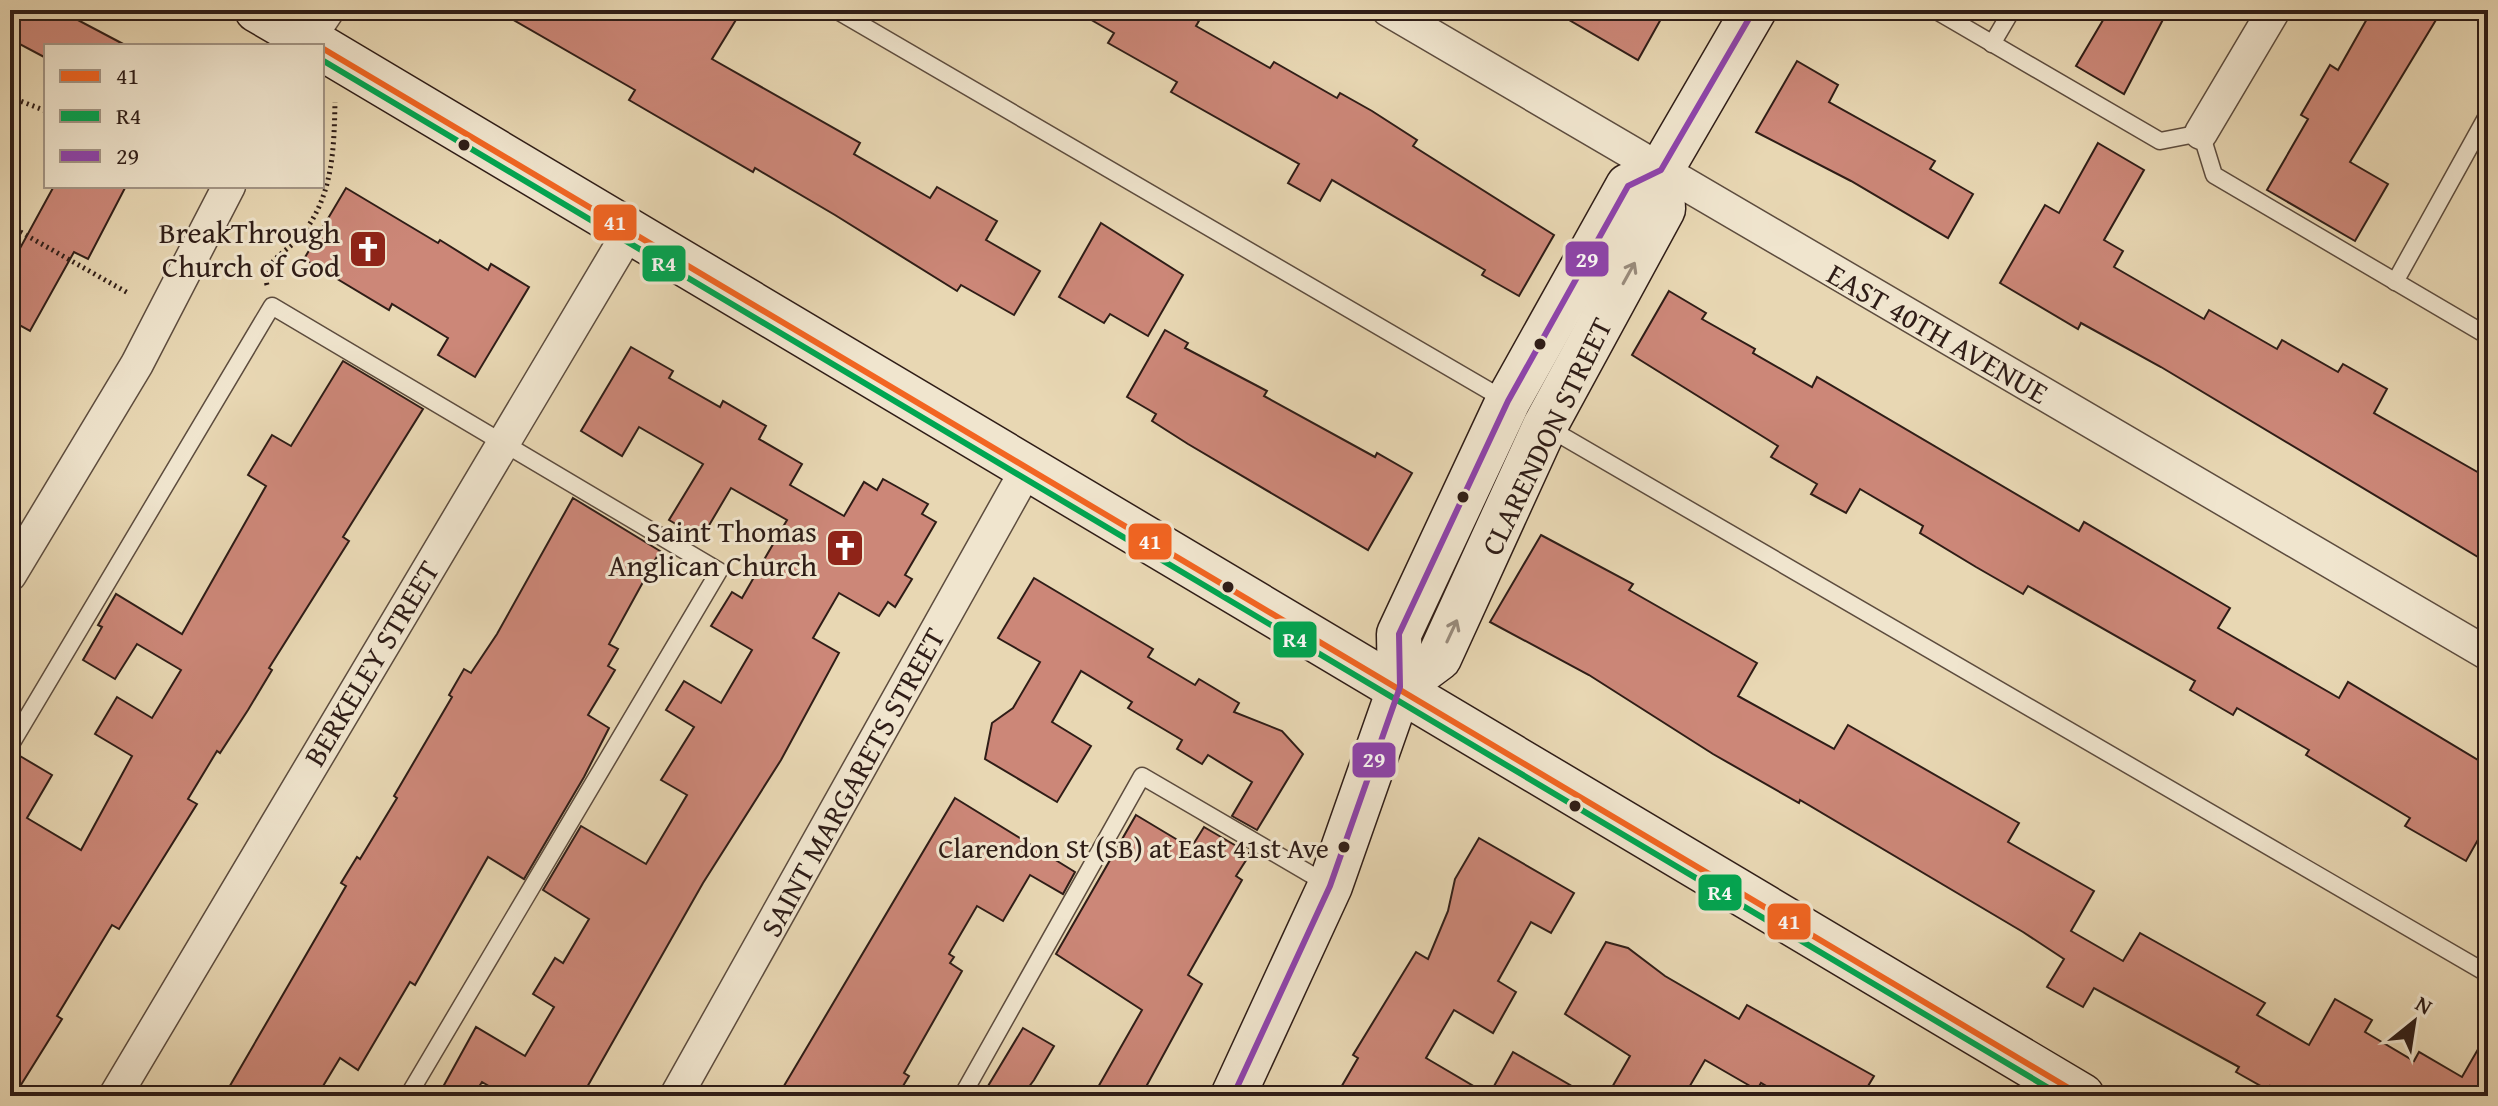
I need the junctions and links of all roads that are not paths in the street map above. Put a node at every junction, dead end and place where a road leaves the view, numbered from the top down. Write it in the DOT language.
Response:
graph roads {
  1 [pos="257,10"];
  2 [pos="836,10"];
  3 [pos="1388,10"];
  4 [pos="1754,10"];
  5 [pos="1935,10"];
  6 [pos="2012,10"];
  7 [pos="2274,10"];
  8 [pos="316,38"];
  9 [pos="1992,44"];
  10 [pos="2488,114"];
  11 [pos="2201,133"];
  12 [pos="1661,170"];
  13 [pos="228,188"];
  14 [pos="629,232"];
  15 [pos="2395,282"];
  16 [pos="2488,336"];
  17 [pos="1508,401"];
  18 [pos="1545,426"];
  19 [pos="502,443"];
  20 [pos="1028,467"];
  21 [pos="10,575"];
  22 [pos="2488,654"];
  23 [pos="1400,687"];
  24 [pos="10,746"];
  25 [pos="1330,886"];
  26 [pos="2488,974"];
  27 [pos="115,1096"];
  28 [pos="408,1096"];
  29 [pos="676,1096"];
  30 [pos="962,1096"];
  31 [pos="1233,1096"];
  32 [pos="2082,1096"];
  1 -- 8 [label="main road"];
  2 -- 17 [label="lane"];
  3 -- 12 [label="street, EAST 40TH AVENUE"];
  4 -- 12 [label="main road"];
  5 -- 9 [label="lane"];
  6 -- 9 [label="lane"];
  7 -- 11 [label="street"];
  8 -- 14 [label="main road"];
  9 -- 11 [label="lane"];
  10 -- 15 [label="lane"];
  11 -- 15 [label="lane"];
  12 -- 17 [label="main road, CLARENDON STREET"];
  18 -- 12 [label="main road, CLARENDON STREET, one-way"];
  12 -- 22 [label="street, EAST 40TH AVENUE"];
  13 -- 21 [label="street"];
  14 -- 19 [label="street, BERKELEY STREET"];
  14 -- 20 [label="main road"];
  15 -- 16 [label="lane"];
  17 -- 23 [label="main road, CLARENDON STREET"];
  23 -- 18 [label="main road, CLARENDON STREET, one-way"];
  18 -- 26 [label="lane"];
  19 -- 24 [label="lane"];
  19 -- 27 [label="street, BERKELEY STREET"];
  19 -- 28 [label="lane"];
  20 -- 23 [label="main road"];
  20 -- 29 [label="street, SAINT MARGARETS STREET"];
  23 -- 25 [label="main road, CLARENDON STREET"];
  23 -- 32 [label="main road"];
  25 -- 30 [label="lane"];
  25 -- 31 [label="main road, CLARENDON STREET"];
}
